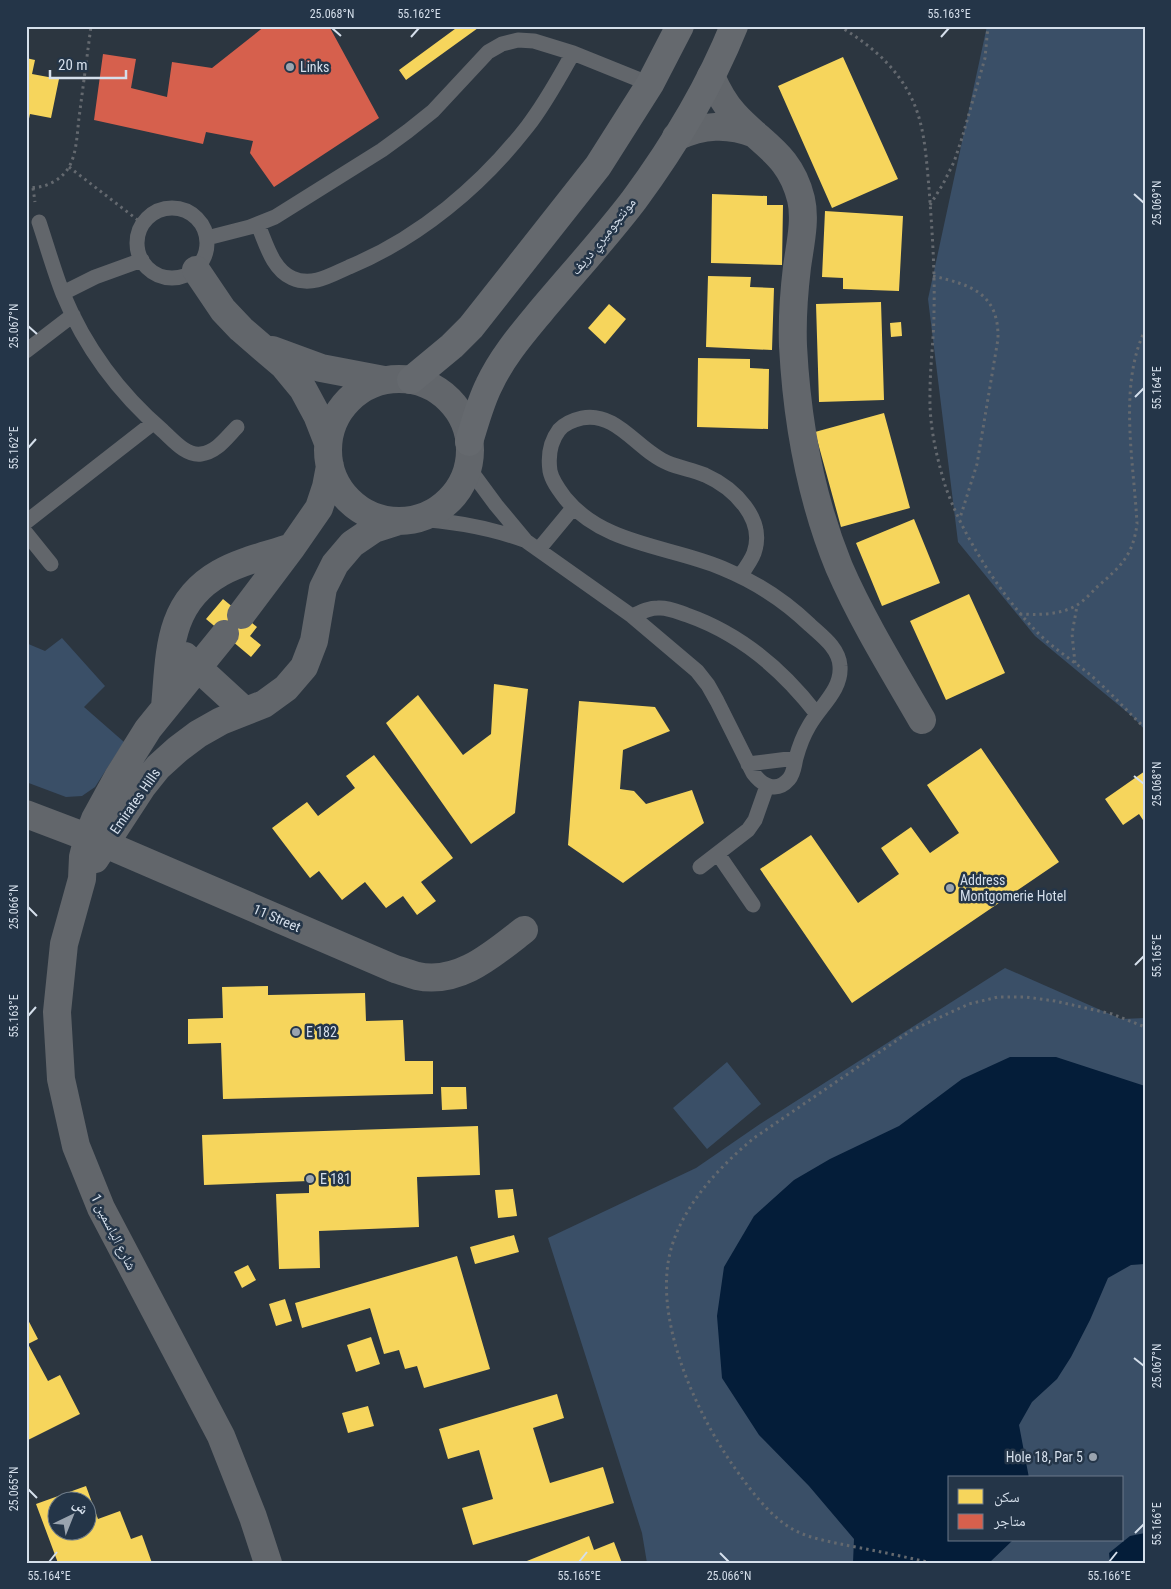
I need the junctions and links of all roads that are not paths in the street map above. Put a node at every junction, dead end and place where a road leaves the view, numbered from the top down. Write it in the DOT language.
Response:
graph roads {
  1 [pos="680,26"];
  2 [pos="734,26"];
  3 [pos="574,53"];
  4 [pos="711,76"];
  5 [pos="650,84"];
  6 [pos="757,134"];
  7 [pos="676,137"];
  8 [pos="38,222"];
  9 [pos="258,224"];
  10 [pos="207,238"];
  11 [pos="142,260"];
  12 [pos="196,270"];
  13 [pos="63,292"];
  14 [pos="73,315"];
  15 [pos="262,345"];
  16 [pos="26,351"];
  17 [pos="384,380"];
  18 [pos="411,380"];
  19 [pos="153,423"];
  20 [pos="237,427"];
  21 [pos="469,454"];
  22 [pos="329,455"];
  23 [pos="573,508"];
  24 [pos="406,520"];
  25 [pos="26,522"];
  26 [pos="26,533"];
  27 [pos="533,545"];
  28 [pos="292,548"];
  29 [pos="50,564"];
  30 [pos="740,576"];
  31 [pos="632,616"];
  32 [pos="170,643"];
  33 [pos="198,668"];
  34 [pos="166,707"];
  35 [pos="245,711"];
  36 [pos="816,713"];
  37 [pos="922,720"];
  38 [pos="796,758"];
  39 [pos="748,764"];
  40 [pos="767,786"];
  41 [pos="26,814"];
  42 [pos="97,840"];
  43 [pos="718,854"];
  44 [pos="700,867"];
  45 [pos="82,879"];
  46 [pos="753,905"];
  47 [pos="524,930"];
  48 [pos="268,1563"];
  1 -- 5 [label="street"];
  2 -- 4 [label="street, مونتجوميري دريف"];
  3 -- 5 [label="lane"];
  3 -- 9 [label="lane"];
  3 -- 9 [label="lane"];
  4 -- 6 [label="street"];
  4 -- 7 [label="street, مونتجوميري دريف"];
  5 -- 18 [label="street"];
  6 -- 7 [label="street"];
  6 -- 37 [label="street"];
  7 -- 21 [label="street, مونتجوميري دريف"];
  8 -- 13 [label="lane"];
  9 -- 10 [label="lane"];
  10 -- 11 [label="lane"];
  10 -- 12 [label="lane"];
  11 -- 12 [label="lane"];
  11 -- 13 [label="lane"];
  12 -- 15 [label="street"];
  13 -- 14 [label="lane"];
  14 -- 16 [label="lane"];
  14 -- 19 [label="lane"];
  15 -- 17 [label="street"];
  15 -- 22 [label="street"];
  17 -- 18 [label="street"];
  17 -- 22 [label="street"];
  18 -- 21 [label="street"];
  19 -- 20 [label="lane"];
  19 -- 25 [label="lane"];
  21 -- 24 [label="street"];
  21 -- 27 [label="lane"];
  22 -- 24 [label="street"];
  22 -- 28 [label="street, Emirates Hills"];
  23 -- 27 [label="lane"];
  23 -- 30 [label="lane"];
  23 -- 30 [label="lane"];
  24 -- 27 [label="lane"];
  24 -- 35 [label="street, Emirates Hills"];
  26 -- 29 [label="lane"];
  27 -- 31 [label="lane"];
  28 -- 32 [label="street"];
  28 -- 33 [label="street, Emirates Hills"];
  30 -- 36 [label="lane"];
  31 -- 36 [label="lane"];
  31 -- 39 [label="lane"];
  32 -- 33 [label="street"];
  32 -- 34 [label="street"];
  33 -- 34 [label="street, Emirates Hills"];
  33 -- 35 [label="street"];
  34 -- 42 [label="street, Emirates Hills"];
  35 -- 42 [label="street, Emirates Hills"];
  36 -- 38 [label="lane"];
  38 -- 39 [label="lane"];
  38 -- 40 [label="lane"];
  39 -- 40 [label="lane"];
  40 -- 43 [label="lane"];
  41 -- 42 [label="street, 11 Street"];
  42 -- 45 [label="street, Emirates Hills"];
  42 -- 47 [label="street, 11 Street"];
  43 -- 44 [label="lane"];
  43 -- 46 [label="lane"];
  45 -- 48 [label="street, شارع الياسمين 1"];
}
